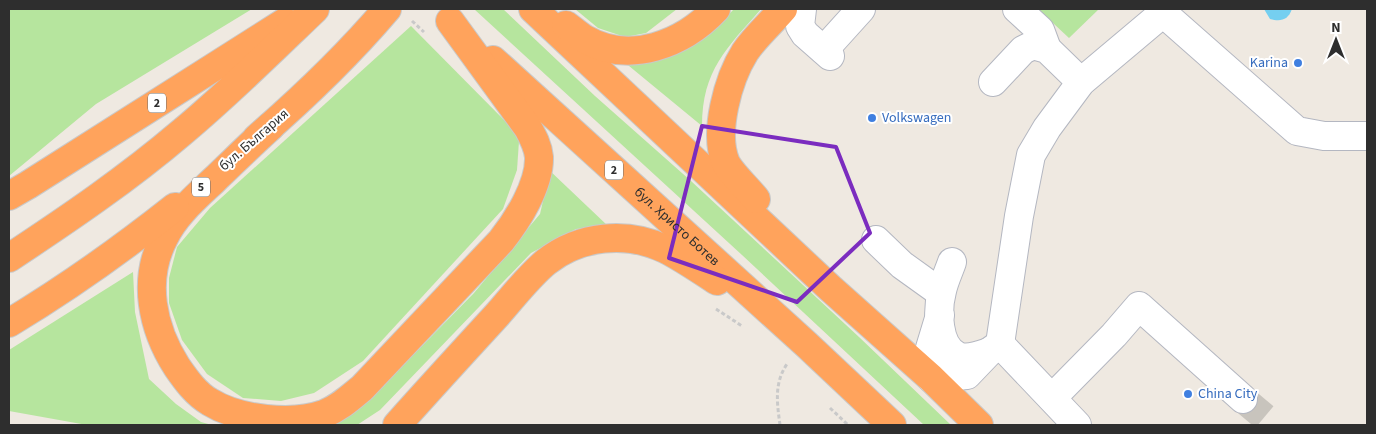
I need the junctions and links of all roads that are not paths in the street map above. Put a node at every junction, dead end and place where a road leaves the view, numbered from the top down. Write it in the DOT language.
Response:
graph roads {
  1 [pos="305,9"];
  2 [pos="315,9"];
  3 [pos="533,9"];
  4 [pos="544,9"];
  5 [pos="716,9"];
  6 [pos="783,9"];
  7 [pos="802,9"];
  8 [pos="861,9"];
  9 [pos="1017,9"];
  10 [pos="1165,11"];
  11 [pos="443,15"];
  12 [pos="380,17"];
  13 [pos="1047,49"];
  14 [pos="993,82"];
  15 [pos="1081,82"];
  16 [pos="271,126"];
  17 [pos="1367,136"];
  18 [pos="9,196"];
  19 [pos="876,240"];
  20 [pos="9,258"];
  21 [pos="952,262"];
  22 [pos="830,288"];
  23 [pos="940,304"];
  24 [pos="9,323"];
  25 [pos="799,338"];
  26 [pos="994,348"];
  27 [pos="931,378"];
  28 [pos="1052,398"];
  29 [pos="1243,399"];
  30 [pos="397,425"];
  31 [pos="892,425"];
  32 [pos="980,425"];
  33 [pos="1077,425"];
  1 -- 18 [label="highway, 2"];
  2 -- 20 [label="highway"];
  3 -- 22 [label="highway"];
  4 -- 5 [label="highway"];
  6 -- 22 [label="highway"];
  7 -- 8 [label="street"];
  9 -- 13 [label="street"];
  10 -- 15 [label="street"];
  10 -- 17 [label="street"];
  11 -- 16 [label="highway"];
  11 -- 25 [label="highway, бул. Христо Ботев / 2"];
  12 -- 16 [label="highway, бул. България / 5"];
  13 -- 14 [label="street"];
  13 -- 15 [label="street"];
  15 -- 26 [label="street"];
  16 -- 24 [label="highway, бул. България / 5"];
  19 -- 23 [label="street"];
  21 -- 23 [label="street"];
  22 -- 27 [label="highway"];
  23 -- 26 [label="street"];
  23 -- 27 [label="street"];
  25 -- 30 [label="highway"];
  25 -- 31 [label="highway, бул. Христо Ботев / 2"];
  26 -- 27 [label="street"];
  26 -- 28 [label="street"];
  27 -- 32 [label="highway"];
  28 -- 29 [label="street"];
  28 -- 33 [label="street"];
}
